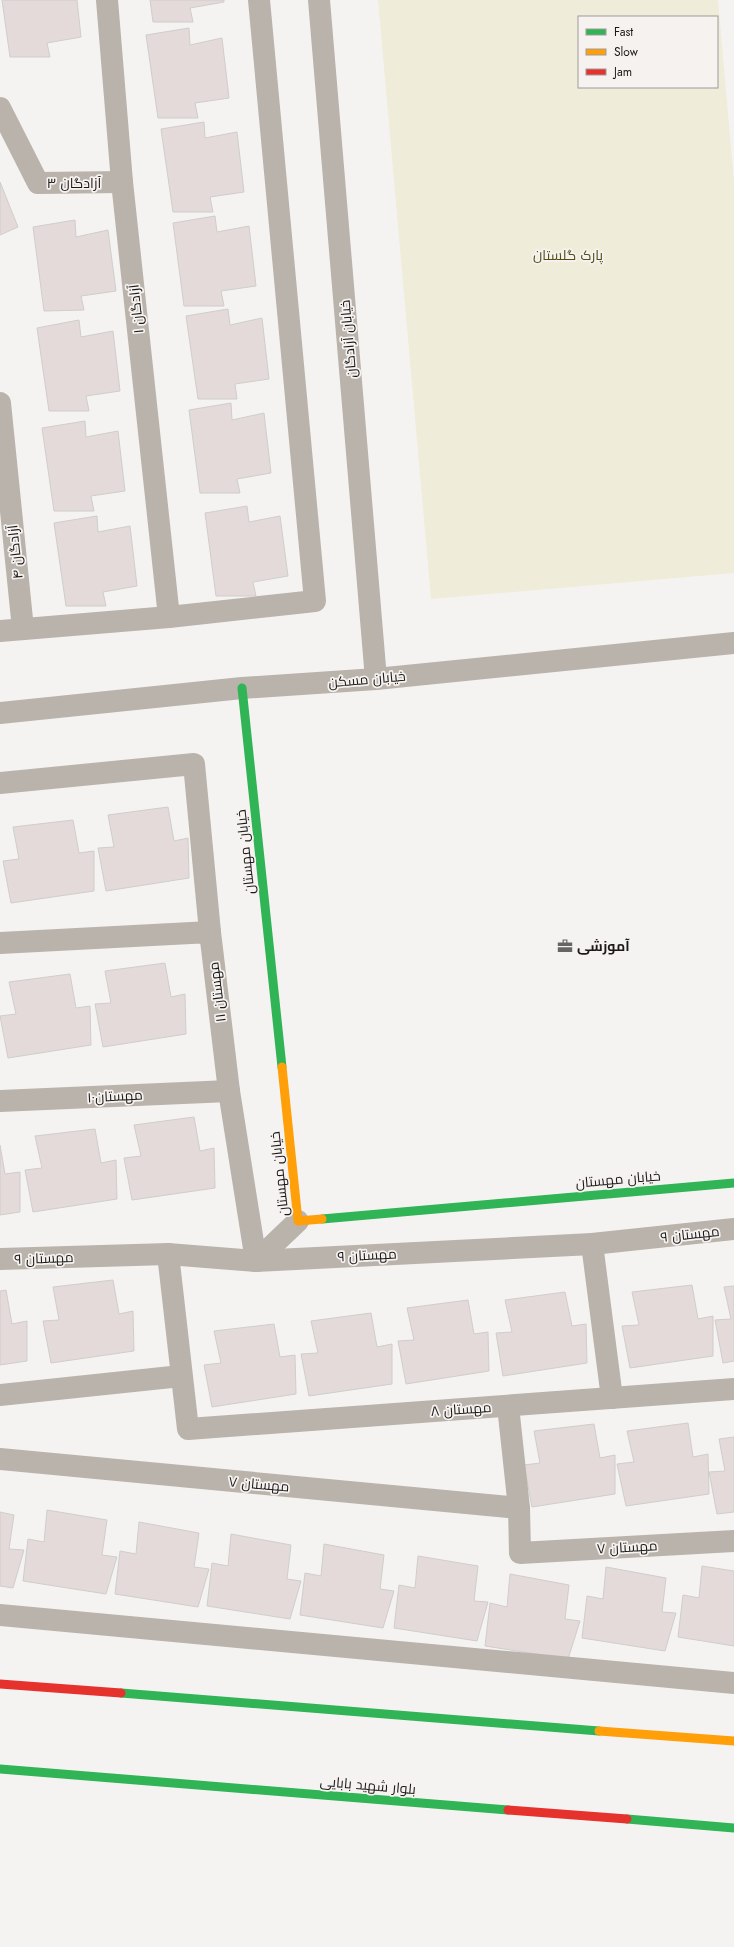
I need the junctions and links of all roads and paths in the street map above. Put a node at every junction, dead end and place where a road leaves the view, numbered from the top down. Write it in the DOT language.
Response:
graph roads {
  1 [pos="107,0"];
  2 [pos="259,0"];
  3 [pos="319,0"];
  4 [pos="0,108"];
  5 [pos="122,182"];
  6 [pos="0,403"];
  7 [pos="169,617"];
  8 [pos="23,629"];
  9 [pos="0,631"];
  10 [pos="734,643"];
  11 [pos="376,679"];
  12 [pos="242,688"];
  13 [pos="0,713"];
  14 [pos="0,783"];
  15 [pos="210,932"];
  16 [pos="0,943"];
  17 [pos="229,1091"];
  18 [pos="0,1101"];
  19 [pos="734,1183"];
  20 [pos="298,1221"];
  21 [pos="734,1229"];
  22 [pos="592,1244"];
  23 [pos="168,1254"];
  24 [pos="0,1259"];
  25 [pos="256,1261"];
  26 [pos="181,1376"];
  27 [pos="734,1388"];
  28 [pos="0,1395"];
  29 [pos="612,1398"];
  30 [pos="508,1406"];
  31 [pos="0,1459"];
  32 [pos="518,1508"];
  33 [pos="734,1541"];
  34 [pos="0,1615"];
  35 [pos="734,1683"];
  36 [pos="0,1684"];
  37 [pos="734,1741"];
  38 [pos="0,1769"];
  39 [pos="734,1828"];
  1 -- 5 [label="street, آزادگان ۱"];
  2 -- 7 [label="street"];
  3 -- 11 [label="street, خیابان آزادگان"];
  4 -- 5 [label="street, آزادگان ۳"];
  5 -- 7 [label="street, آزادگان ۱"];
  6 -- 8 [label="street, آزادگان ۴"];
  7 -- 8 [label="street"];
  8 -- 9 [label="street"];
  10 -- 11 [label="street, خیابان مسکن"];
  11 -- 12 [label="street, خیابان مسکن"];
  12 -- 13 [label="street, خیابان مسکن"];
  12 -- 20 [label="main road, خیابان مهستان"];
  14 -- 15 [label="street, مهستان ۱۱"];
  15 -- 16 [label="street"];
  15 -- 17 [label="street, مهستان ۱۱"];
  17 -- 18 [label="street, مهستان۱۰"];
  17 -- 25 [label="street, مهستان ۱۱"];
  19 -- 20 [label="main road, خیابان مهستان"];
  20 -- 25 [label="street"];
  21 -- 22 [label="street, مهستان ۹"];
  22 -- 25 [label="street, مهستان ۹"];
  22 -- 29 [label="street"];
  23 -- 24 [label="street, مهستان ۹"];
  23 -- 25 [label="street, مهستان ۹"];
  23 -- 26 [label="street"];
  26 -- 28 [label="street"];
  26 -- 30 [label="street, مهستان ۸"];
  27 -- 29 [label="street, مهستان ۸"];
  29 -- 30 [label="street, مهستان ۸"];
  30 -- 32 [label="street"];
  31 -- 32 [label="street, مهستان ۷"];
  32 -- 33 [label="street, مهستان ۷"];
  34 -- 35 [label="street"];
  36 -- 37 [label="main road"];
  38 -- 39 [label="main road, بلوار شهید بابایی"];
}
